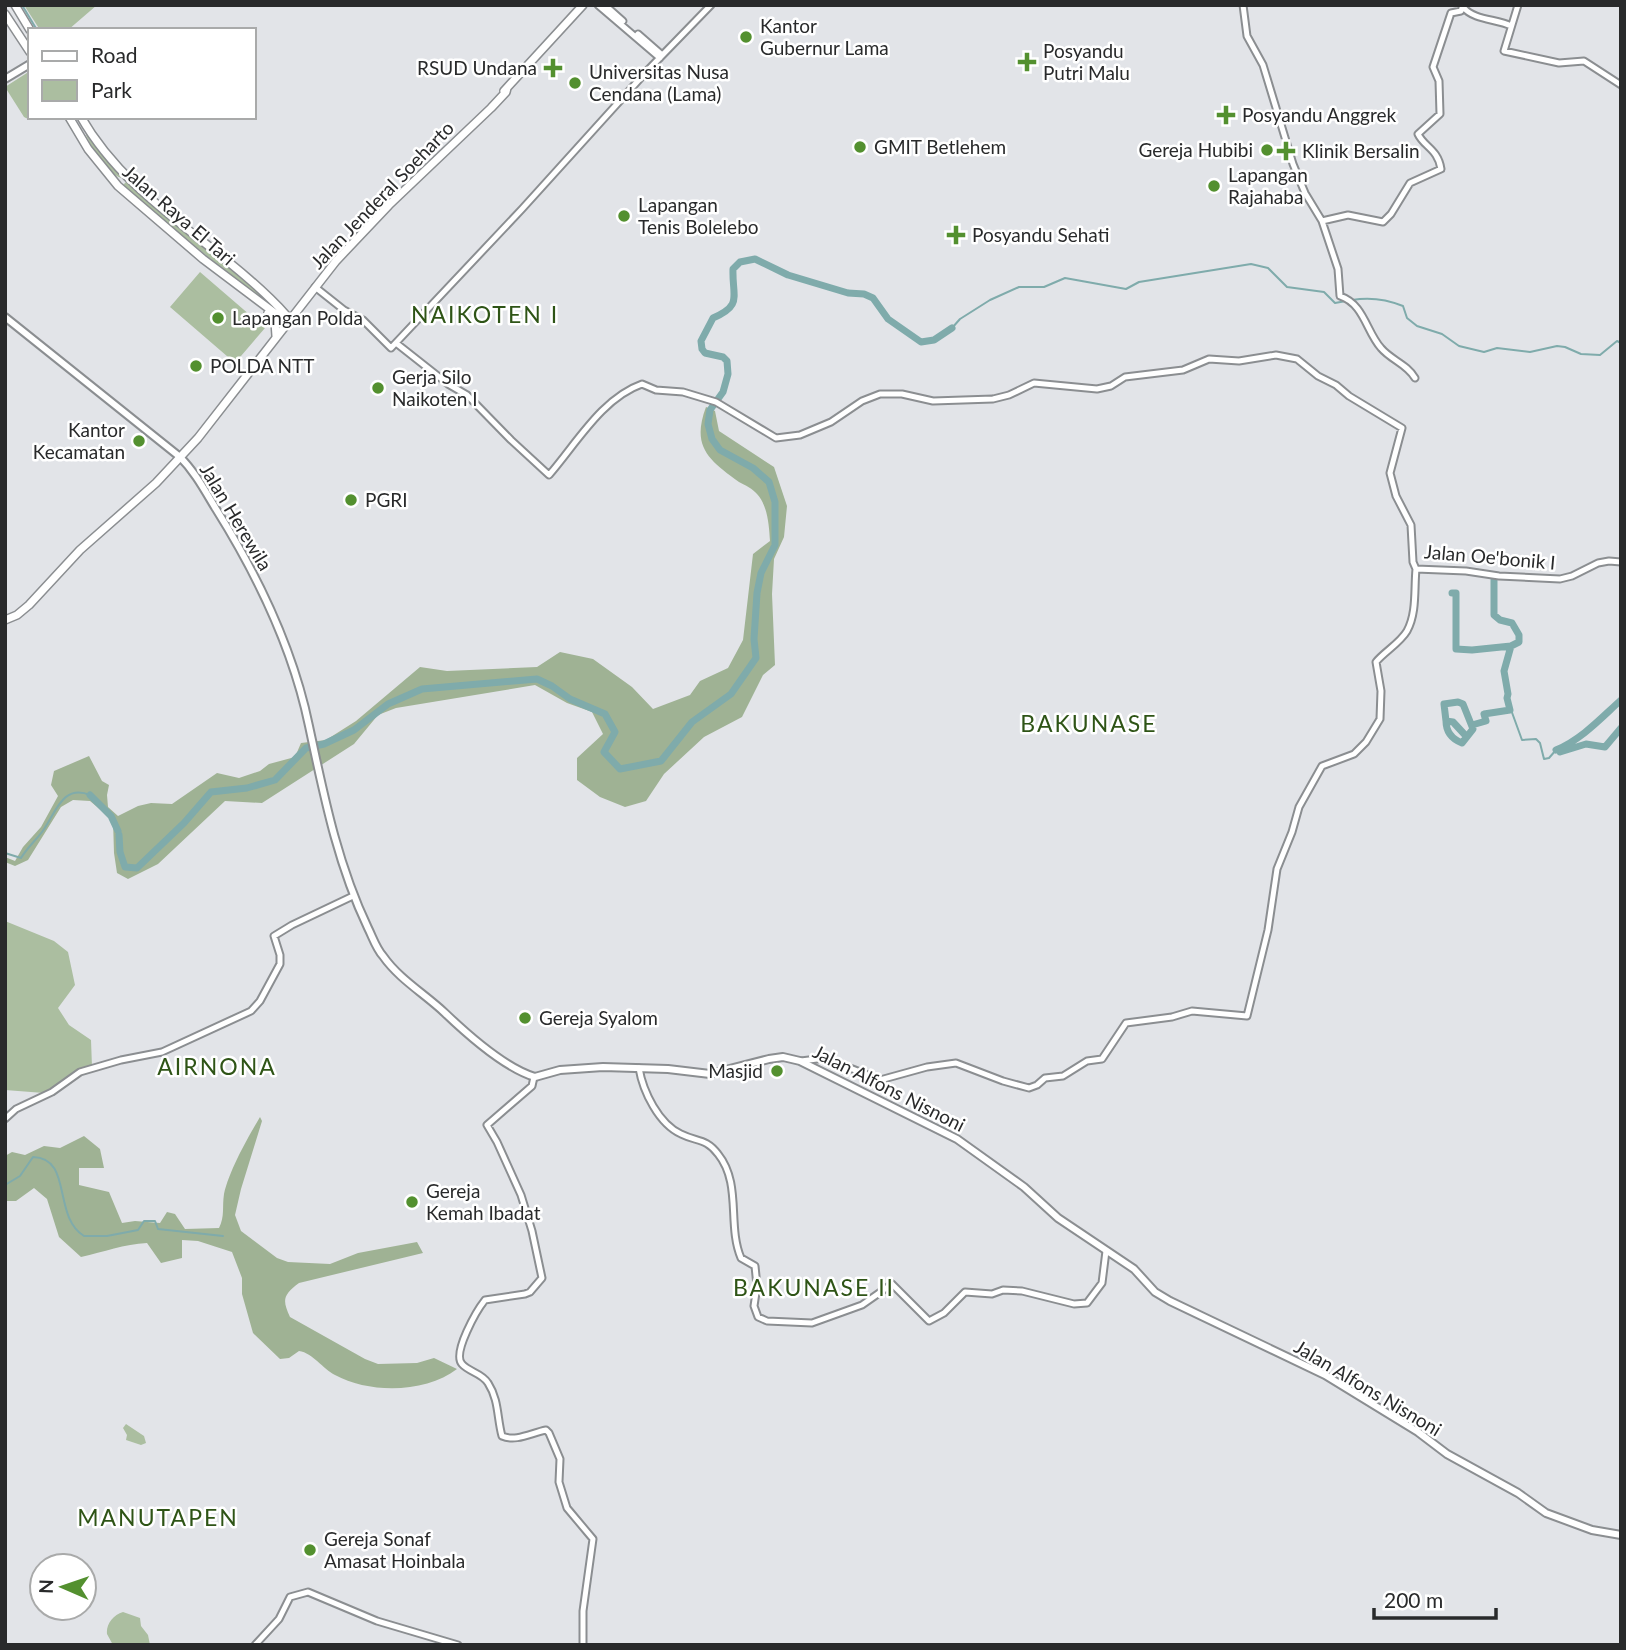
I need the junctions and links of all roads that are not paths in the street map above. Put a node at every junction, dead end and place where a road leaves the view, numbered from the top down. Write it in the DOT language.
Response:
graph roads {
  1 [pos="15,5"];
  2 [pos="583,5"];
  3 [pos="598,5"];
  4 [pos="605,5"];
  5 [pos="711,5"];
  6 [pos="1243,5"];
  7 [pos="1518,5"];
  8 [pos="1464,7"];
  9 [pos="5,14"];
  10 [pos="1511,26"];
  11 [pos="9,27"];
  12 [pos="29,28"];
  13 [pos="28,50"];
  14 [pos="661,56"];
  15 [pos="28,65"];
  16 [pos="5,79"];
  17 [pos="1621,85"];
  18 [pos="70,119"];
  19 [pos="82,119"];
  20 [pos="88,128"];
  21 [pos="79,134"];
  22 [pos="433,160"];
  23 [pos="127,177"];
  24 [pos="118,186"];
  25 [pos="1322,221"];
  26 [pos="315,287"];
  27 [pos="255,301"];
  28 [pos="290,315"];
  29 [pos="5,317"];
  30 [pos="277,335"];
  31 [pos="397,343"];
  32 [pos="1415,378"];
  33 [pos="181,458"];
  34 [pos="1621,562"];
  35 [pos="1416,569"];
  36 [pos="5,620"];
  37 [pos="353,896"];
  38 [pos="801,1061"];
  39 [pos="639,1068"];
  40 [pos="534,1077"];
  41 [pos="5,1119"];
  42 [pos="1106,1251"];
  43 [pos="1621,1535"];
  44 [pos="255,1645"];
  45 [pos="458,1645"];
  46 [pos="583,1645"];
  1 -- 12 [label="main road"];
  2 -- 22 [label="main road, Jalan Jenderal Soeharto"];
  3 -- 14 [label="street"];
  4 -- 14 [label="street"];
  5 -- 14 [label="street"];
  6 -- 25 [label="street"];
  7 -- 10 [label="street"];
  8 -- 10 [label="street"];
  8 -- 25 [label="street"];
  9 -- 11 [label="main road"];
  10 -- 17 [label="street"];
  11 -- 13 [label="main road"];
  14 -- 31 [label="street"];
  15 -- 16 [label="main road"];
  18 -- 21 [label="main road, Jalan Raya El Tari"];
  19 -- 20 [label="main road, Jalan Raya El Tari"];
  20 -- 21 [label="main road"];
  20 -- 23 [label="main road, Jalan Raya El Tari"];
  21 -- 24 [label="main road, Jalan Raya El Tari"];
  22 -- 26 [label="main road, Jalan Jenderal Soeharto"];
  22 -- 28 [label="main road, Jalan Jenderal Soeharto"];
  23 -- 24 [label="main road"];
  23 -- 28 [label="main road, Jalan Raya El Tari"];
  24 -- 27 [label="main road, Jalan Raya El Tari"];
  25 -- 32 [label="street"];
  26 -- 28 [label="main road, Jalan Jenderal Soeharto"];
  26 -- 31 [label="street"];
  27 -- 28 [label="main road, Jalan Raya El Tari"];
  27 -- 30 [label="main road"];
  28 -- 30 [label="main road, Jalan Jenderal Soeharto"];
  28 -- 30 [label="main road, Jalan Jenderal Soeharto"];
  29 -- 33 [label="main road, Jalan Herewila"];
  30 -- 33 [label="main road, Jalan Jenderal Soeharto"];
  31 -- 35 [label="street, Jalan Oe'bonik I"];
  33 -- 36 [label="main road, Jalan Jenderal Soeharto"];
  33 -- 37 [label="main road, Jalan Herewila"];
  34 -- 35 [label="street, Jalan Oe'bonik I"];
  35 -- 38 [label="street"];
  37 -- 40 [label="main road"];
  37 -- 41 [label="street"];
  38 -- 39 [label="main road, Jalan Alfons Nisnoni"];
  38 -- 42 [label="main road, Jalan Alfons Nisnoni"];
  39 -- 40 [label="main road, Jalan Alfons Nisnoni"];
  39 -- 42 [label="street"];
  40 -- 46 [label="street"];
  42 -- 43 [label="main road, Jalan Alfons Nisnoni"];
  44 -- 45 [label="street"];
}
